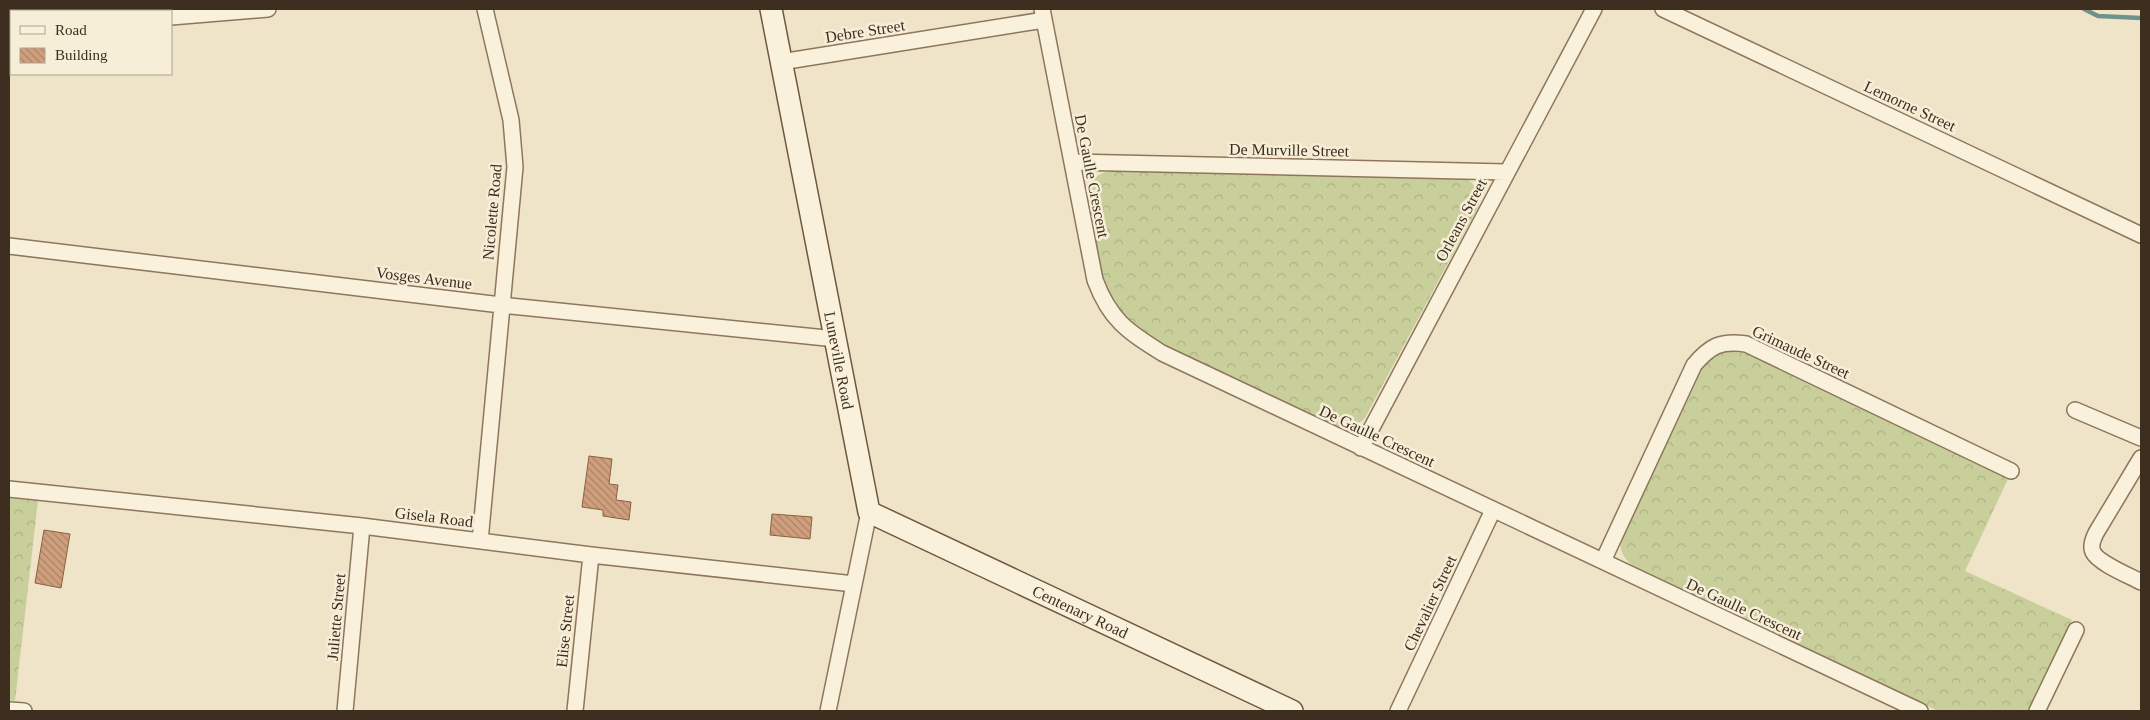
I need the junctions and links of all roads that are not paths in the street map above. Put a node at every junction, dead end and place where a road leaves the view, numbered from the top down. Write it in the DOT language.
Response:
graph roads {
  1 [pos="268,9"];
  2 [pos="486,9"];
  3 [pos="771,9"];
  4 [pos="1594,9"];
  5 [pos="1663,9"];
  6 [pos="1043,14"];
  7 [pos="172,17"];
  8 [pos="781,62"];
  9 [pos="1072,162"];
  10 [pos="1506,172"];
  11 [pos="2141,235"];
  12 [pos="9,246"];
  13 [pos="501,305"];
  14 [pos="836,339"];
  15 [pos="2074,410"];
  16 [pos="2141,438"];
  17 [pos="1360,448"];
  18 [pos="2141,458"];
  19 [pos="2011,471"];
  20 [pos="9,489"];
  21 [pos="1493,510"];
  22 [pos="869,512"];
  23 [pos="362,526"];
  24 [pos="480,541"];
  25 [pos="591,555"];
  26 [pos="1603,561"];
  27 [pos="2141,582"];
  28 [pos="854,584"];
  29 [pos="2076,630"];
  30 [pos="9,710"];
  31 [pos="24,711"];
  32 [pos="345,711"];
  33 [pos="575,711"];
  34 [pos="828,711"];
  35 [pos="1292,711"];
  36 [pos="1398,711"];
  37 [pos="1920,711"];
  38 [pos="2037,711"];
  1 -- 7 [label="street"];
  2 -- 13 [label="street, Nicolette Road"];
  3 -- 8 [label="street, Luneville Road"];
  4 -- 10 [label="street, Orleans Street"];
  5 -- 11 [label="street, Lemorne Street"];
  6 -- 8 [label="street, Debre Street"];
  6 -- 9 [label="street, De Gaulle Crescent"];
  8 -- 14 [label="street, Luneville Road"];
  9 -- 10 [label="street, De Murville Street"];
  9 -- 17 [label="street, De Gaulle Crescent"];
  10 -- 17 [label="street, Orleans Street"];
  12 -- 13 [label="street, Vosges Avenue"];
  13 -- 14 [label="street, Vosges Avenue"];
  13 -- 24 [label="street, Nicolette Road"];
  14 -- 22 [label="street, Luneville Road"];
  15 -- 16 [label="street"];
  17 -- 21 [label="street, De Gaulle Crescent"];
  18 -- 27 [label="street"];
  19 -- 26 [label="street, Grimaude Street"];
  20 -- 23 [label="street, Gisela Road"];
  21 -- 26 [label="street, De Gaulle Crescent"];
  21 -- 36 [label="street, Chevalier Street"];
  22 -- 28 [label="street, Luneville Road"];
  22 -- 35 [label="street, Centenary Road"];
  23 -- 24 [label="street, Gisela Road"];
  23 -- 32 [label="street, Juliette Street"];
  24 -- 25 [label="street, Gisela Road"];
  25 -- 28 [label="street, Gisela Road"];
  25 -- 33 [label="street, Elise Street"];
  26 -- 37 [label="street, De Gaulle Crescent"];
  28 -- 34 [label="street, Luneville Road"];
  29 -- 38 [label="street"];
  30 -- 31 [label="street"];
}
